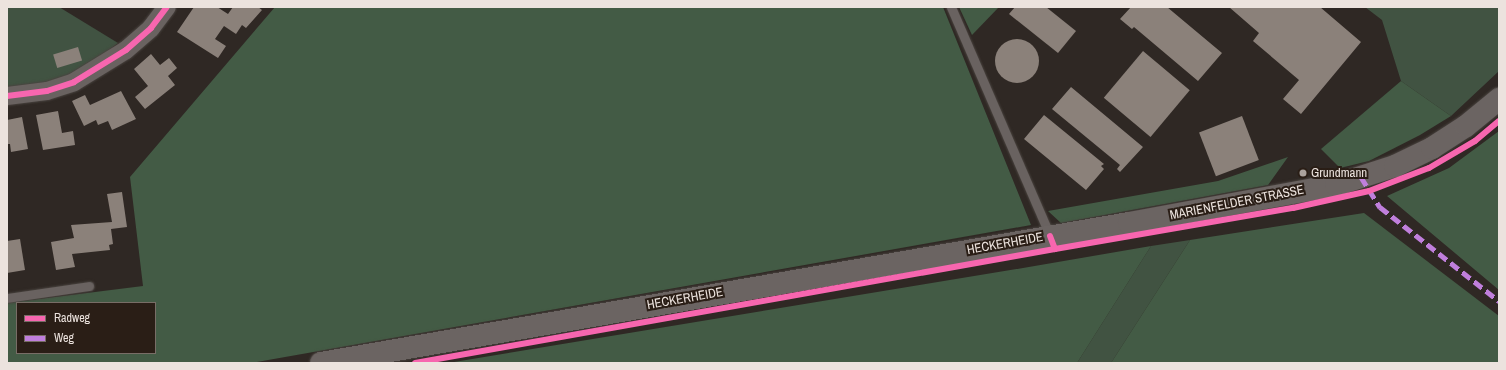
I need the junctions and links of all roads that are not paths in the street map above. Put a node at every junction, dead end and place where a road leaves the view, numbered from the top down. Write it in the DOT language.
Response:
graph roads {
  1 [pos="167,7"];
  2 [pos="950,7"];
  3 [pos="7,96"];
  4 [pos="1499,99"];
  5 [pos="1050,236"];
  6 [pos="89,286"];
  7 [pos="7,298"];
  8 [pos="321,363"];
  1 -- 3 [label="street"];
  2 -- 5 [label="lane"];
  4 -- 5 [label="main road, MARIENFELDER STRASSE"];
  5 -- 8 [label="main road, HECKERHEIDE"];
  6 -- 7 [label="lane"];
}
